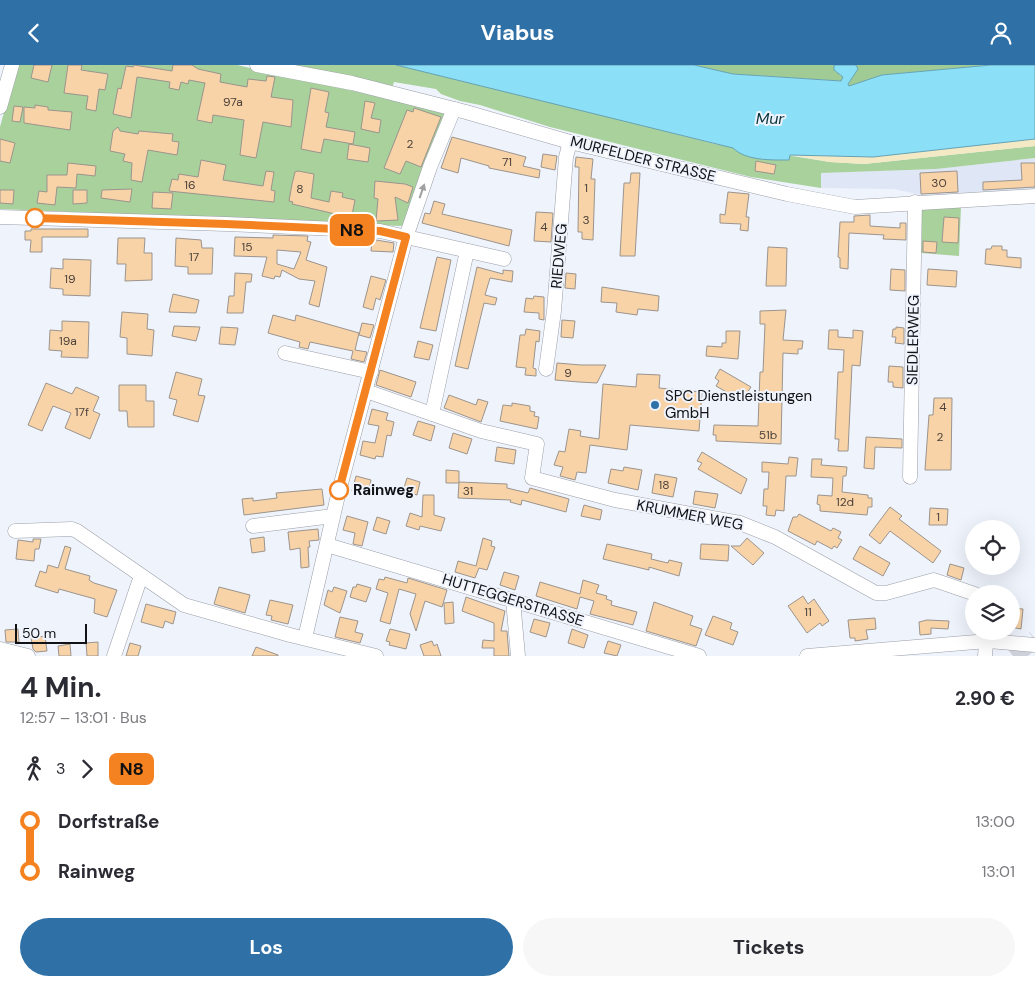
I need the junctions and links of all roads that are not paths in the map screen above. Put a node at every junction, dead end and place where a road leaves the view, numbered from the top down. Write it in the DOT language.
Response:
graph roads {
  1 [pos="12,65"];
  2 [pos="257,65"];
  3 [pos="0,107"];
  4 [pos="454,109"];
  5 [pos="570,142"];
  6 [pos="1035,196"];
  7 [pos="915,203"];
  8 [pos="0,217"];
  9 [pos="406,237"];
  10 [pos="467,251"];
  11 [pos="504,259"];
  12 [pos="285,353"];
  13 [pos="546,369"];
  14 [pos="371,372"];
  15 [pos="366,391"];
  16 [pos="432,414"];
  17 [pos="910,477"];
  18 [pos="333,516"];
  19 [pos="253,526"];
  20 [pos="15,531"];
  21 [pos="327,545"];
  22 [pos="140,576"];
  23 [pos="965,591"];
  24 [pos="513,600"];
  25 [pos="305,637"];
  26 [pos="965,638"];
  27 [pos="987,640"];
  28 [pos="1008,640"];
  29 [pos="1035,645"];
  30 [pos="0,649"];
  31 [pos="28,656"];
  32 [pos="114,656"];
  33 [pos="376,656"];
  34 [pos="518,656"];
  35 [pos="699,656"];
  36 [pos="807,656"];
  37 [pos="985,656"];
  1 -- 3 [label="street"];
  2 -- 4 [label="street, MURFELDER STRASSE"];
  4 -- 5 [label="street, MURFELDER STRASSE"];
  9 -- 4 [label="street, one-way"];
  5 -- 7 [label="street, MURFELDER STRASSE"];
  5 -- 13 [label="street, RIEDWEG"];
  6 -- 7 [label="street, MURFELDER STRASSE"];
  7 -- 17 [label="street, SIEDLERWEG"];
  8 -- 9 [label="street"];
  9 -- 10 [label="street"];
  9 -- 14 [label="street"];
  10 -- 11 [label="street"];
  10 -- 16 [label="street"];
  12 -- 14 [label="street"];
  14 -- 15 [label="street"];
  15 -- 16 [label="street, KRUMMER WEG"];
  15 -- 18 [label="street"];
  16 -- 23 [label="street, KRUMMER WEG"];
  18 -- 19 [label="street"];
  18 -- 21 [label="street"];
  20 -- 22 [label="street"];
  21 -- 24 [label="street, HUTTEGGERSTRASSE"];
  21 -- 25 [label="street"];
  22 -- 25 [label="street"];
  22 -- 32 [label="street"];
  24 -- 34 [label="street"];
  24 -- 35 [label="street, HUTTEGGERSTRASSE"];
  25 -- 33 [label="street"];
  26 -- 36 [label="street"];
  27 -- 37 [label="street"];
  28 -- 29 [label="street"];
  30 -- 31 [label="street"];
}
